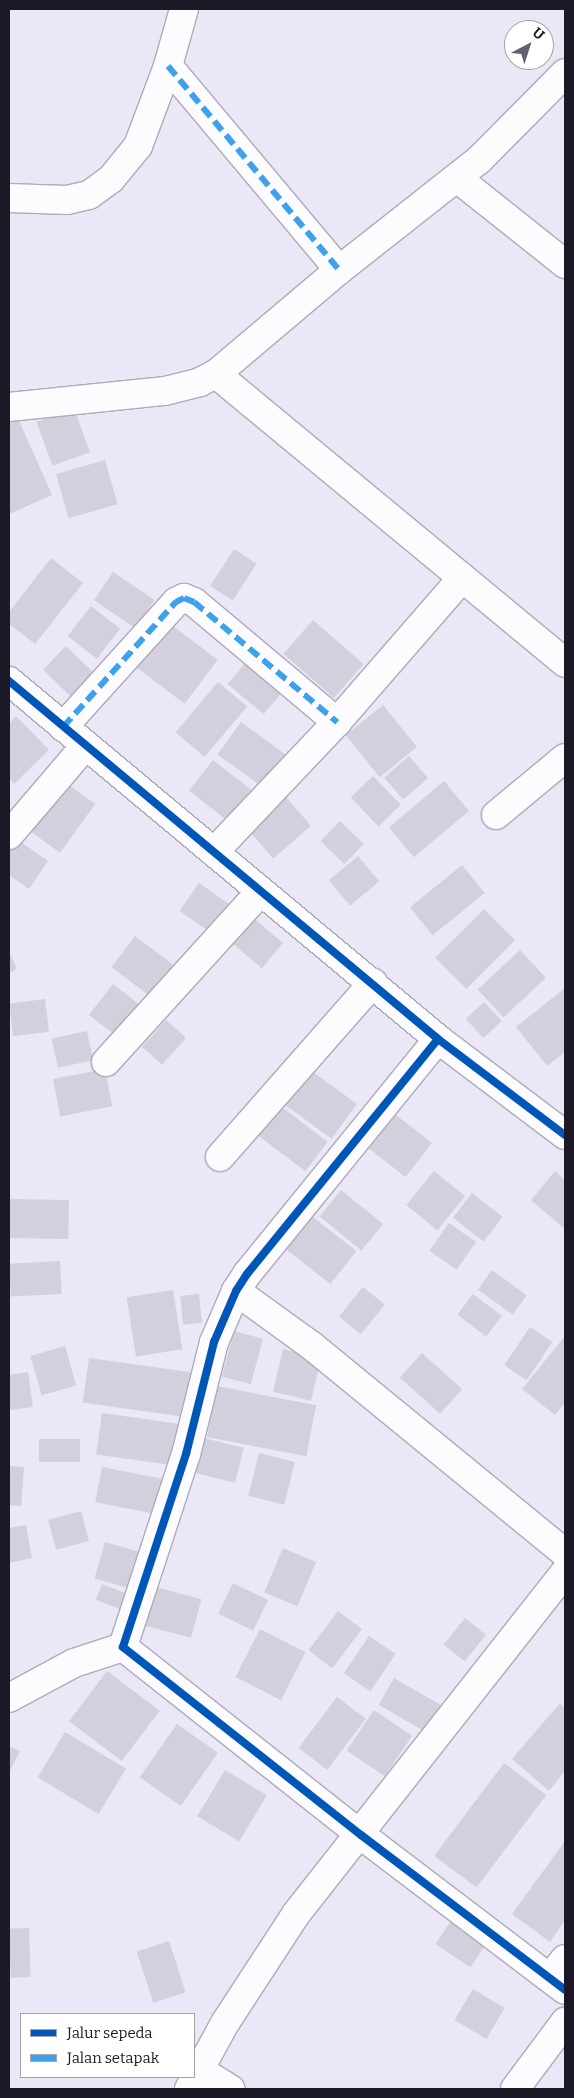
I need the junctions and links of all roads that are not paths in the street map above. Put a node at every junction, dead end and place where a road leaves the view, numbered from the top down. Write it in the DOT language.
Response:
graph roads {
  1 [pos="184,9"];
  2 [pos="168,66"];
  3 [pos="565,73"];
  4 [pos="456,178"];
  5 [pos="9,198"];
  6 [pos="565,264"];
  7 [pos="339,270"];
  8 [pos="216,374"];
  9 [pos="9,406"];
  10 [pos="462,578"];
  11 [pos="565,663"];
  12 [pos="9,682"];
  13 [pos="337,722"];
  14 [pos="63,727"];
  15 [pos="86,745"];
  16 [pos="565,758"];
  17 [pos="496,815"];
  18 [pos="9,835"];
  19 [pos="214,852"];
  20 [pos="259,893"];
  21 [pos="373,983"];
  22 [pos="438,1039"];
  23 [pos="106,1062"];
  24 [pos="565,1135"];
  25 [pos="220,1157"];
  26 [pos="236,1291"];
  27 [pos="565,1553"];
  28 [pos="565,1572"];
  29 [pos="123,1647"];
  30 [pos="9,1698"];
  31 [pos="360,1835"];
  32 [pos="560,1975"];
  33 [pos="565,2022"];
  34 [pos="194,2080"];
  35 [pos="231,2089"];
  36 [pos="515,2089"];
  1 -- 2 [label="street"];
  2 -- 5 [label="street"];
  2 -- 7 [label="street"];
  3 -- 4 [label="street"];
  4 -- 6 [label="street"];
  4 -- 7 [label="street"];
  7 -- 8 [label="street"];
  8 -- 9 [label="street"];
  8 -- 10 [label="street"];
  10 -- 11 [label="street"];
  10 -- 13 [label="street"];
  12 -- 14 [label="street"];
  13 -- 14 [label="street"];
  13 -- 19 [label="street"];
  14 -- 15 [label="street"];
  15 -- 18 [label="street"];
  15 -- 19 [label="street"];
  16 -- 17 [label="street"];
  19 -- 20 [label="street"];
  20 -- 21 [label="street"];
  20 -- 23 [label="street"];
  21 -- 22 [label="street"];
  21 -- 25 [label="street"];
  22 -- 24 [label="street"];
  22 -- 26 [label="street"];
  26 -- 27 [label="street"];
  26 -- 29 [label="street"];
  28 -- 31 [label="street"];
  29 -- 30 [label="street"];
  29 -- 31 [label="street"];
  31 -- 32 [label="street"];
  31 -- 34 [label="street"];
  33 -- 36 [label="street"];
  34 -- 35 [label="street"];
}
